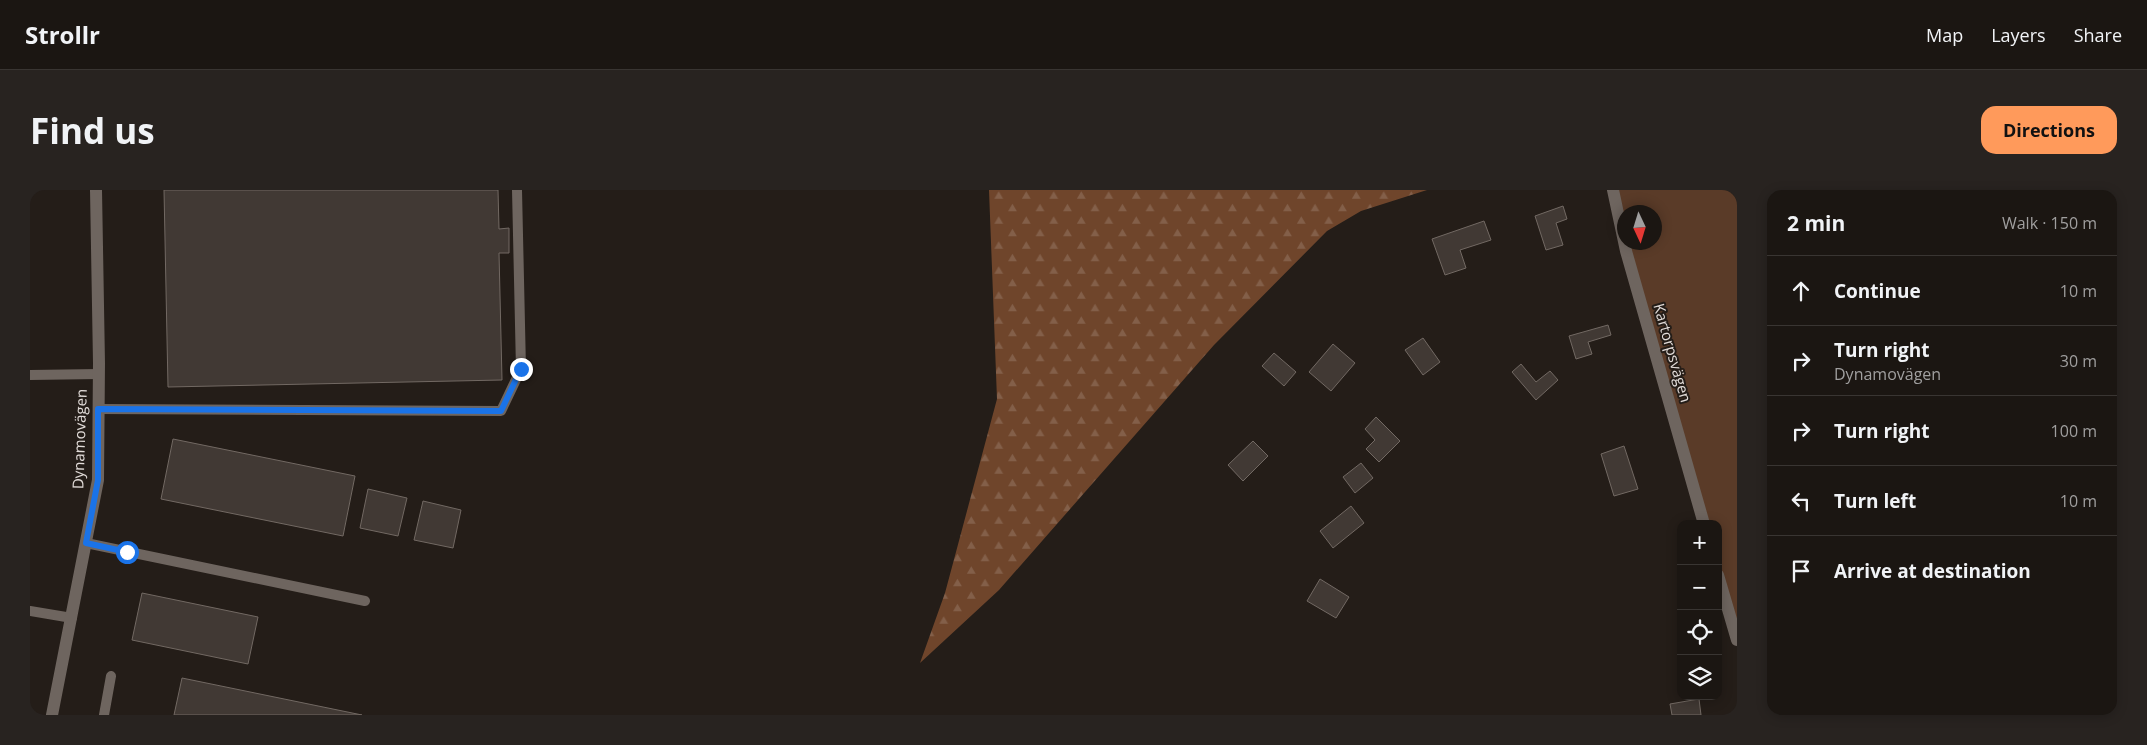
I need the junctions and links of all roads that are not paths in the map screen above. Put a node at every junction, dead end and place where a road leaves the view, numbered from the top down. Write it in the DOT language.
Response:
graph roads {
  1 [pos="96,190"];
  2 [pos="517,190"];
  3 [pos="1613,190"];
  4 [pos="99,374"];
  5 [pos="30,375"];
  6 [pos="98,409"];
  7 [pos="1703,520"];
  8 [pos="86,543"];
  9 [pos="1722,589"];
  10 [pos="365,601"];
  11 [pos="30,611"];
  12 [pos="72,618"];
  13 [pos="1737,640"];
  14 [pos="112,676"];
  15 [pos="52,715"];
  16 [pos="104,715"];
  1 -- 4 [label="street, Dynamovägen"];
  2 -- 6 [label="lane"];
  3 -- 7 [label="street, Kartorpsvägen"];
  4 -- 5 [label="lane"];
  4 -- 6 [label="street, Dynamovägen"];
  6 -- 8 [label="street, Dynamovägen"];
  8 -- 10 [label="lane"];
  8 -- 12 [label="street, Dynamovägen"];
  9 -- 13 [label="street"];
  11 -- 12 [label="lane"];
  12 -- 15 [label="street, Dynamovägen"];
  14 -- 16 [label="lane"];
}
